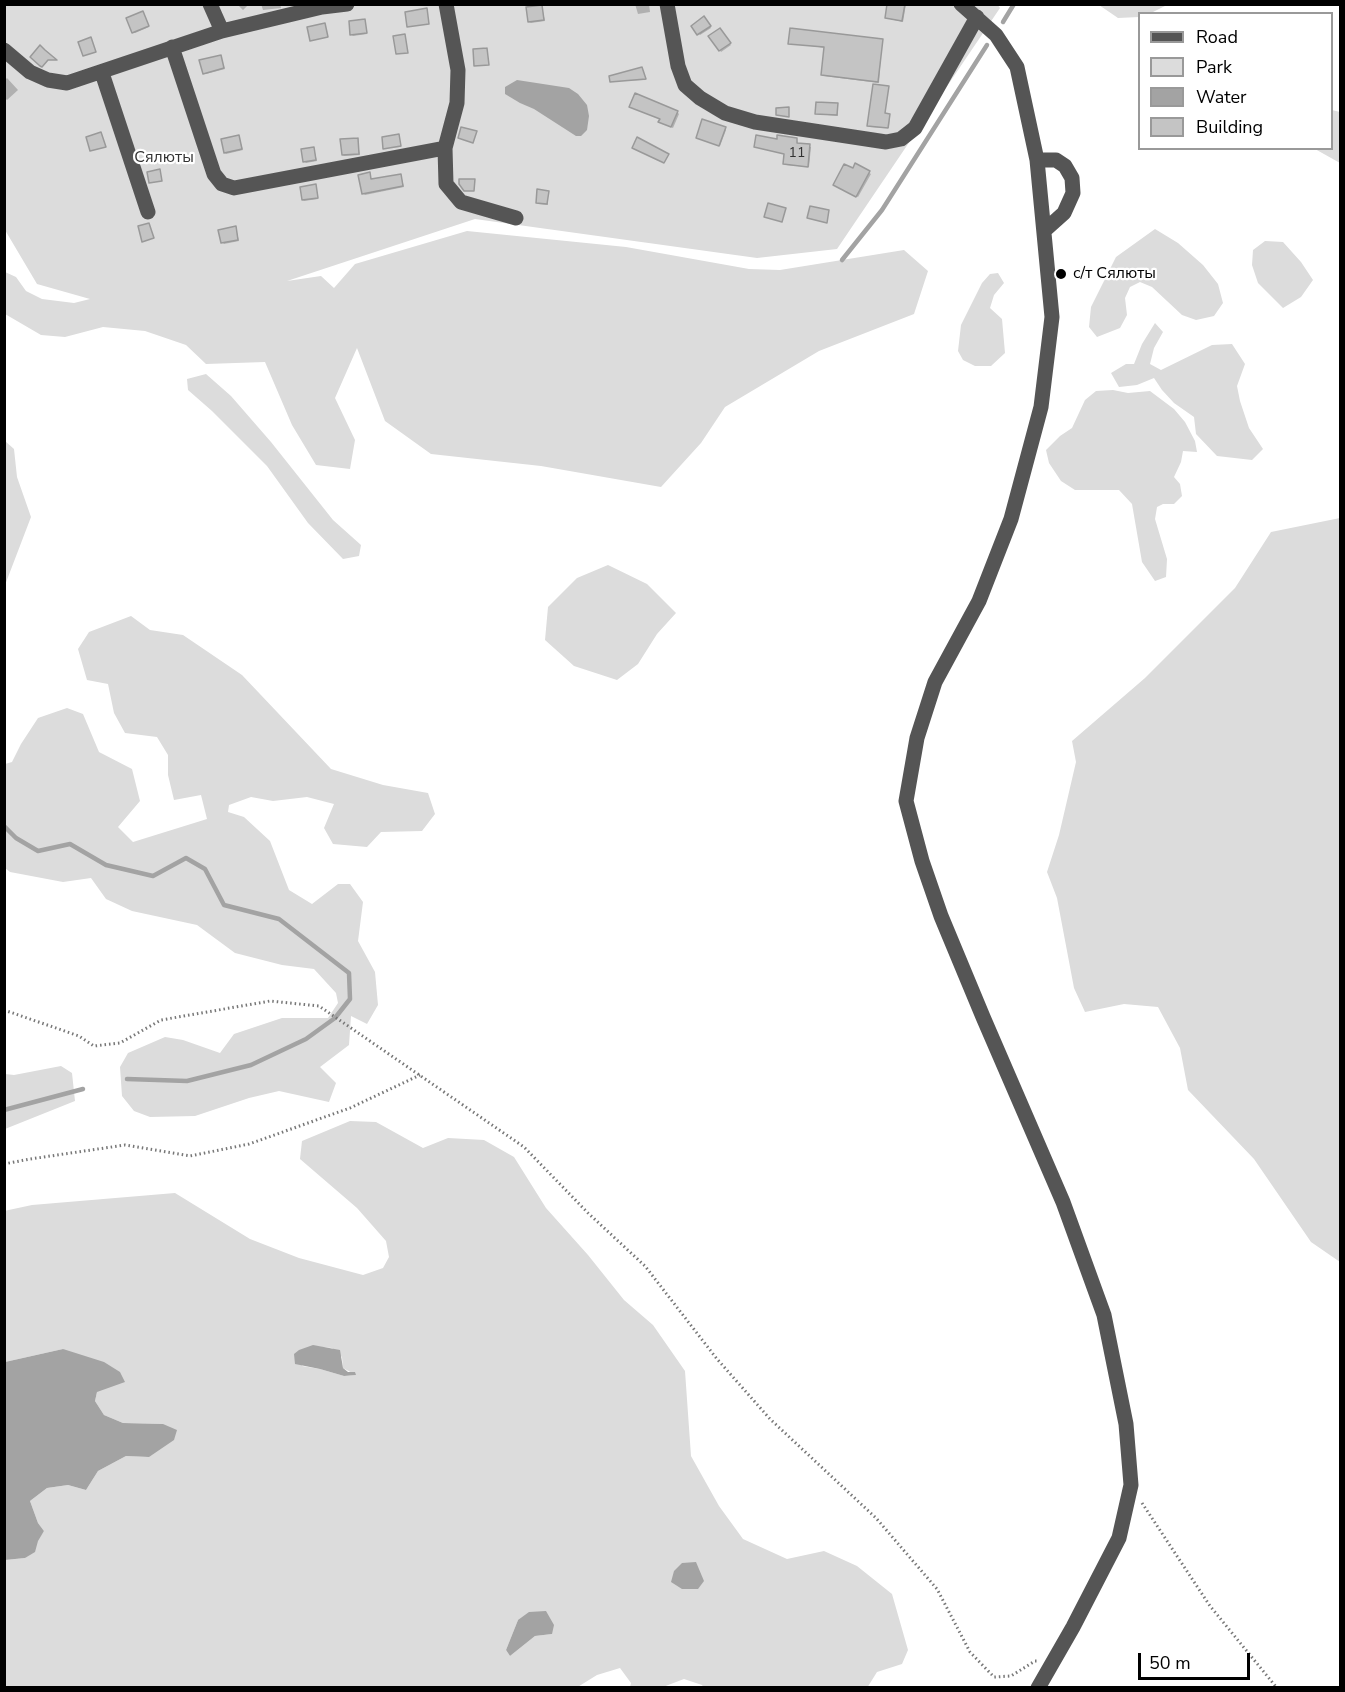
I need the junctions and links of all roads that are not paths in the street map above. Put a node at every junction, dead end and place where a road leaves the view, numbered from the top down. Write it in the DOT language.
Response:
graph roads {
  1 [pos="210,4"];
  2 [pos="347,4"];
  3 [pos="447,4"];
  4 [pos="667,4"];
  5 [pos="961,4"];
  6 [pos="977,17"];
  7 [pos="222,31"];
  8 [pos="172,47"];
  9 [pos="4,50"];
  10 [pos="102,73"];
  11 [pos="445,148"];
  12 [pos="1037,160"];
  13 [pos="148,212"];
  14 [pos="516,218"];
  15 [pos="1045,230"];
  16 [pos="1038,1688"];
  1 -- 7 [label="street"];
  2 -- 7 [label="street"];
  3 -- 11 [label="street"];
  4 -- 6 [label="street"];
  5 -- 6 [label="street"];
  6 -- 12 [label="street"];
  7 -- 8 [label="street"];
  8 -- 10 [label="street"];
  8 -- 11 [label="street"];
  9 -- 10 [label="street"];
  10 -- 13 [label="street"];
  11 -- 14 [label="street"];
  12 -- 15 [label="street"];
  12 -- 15 [label="street"];
  15 -- 16 [label="street"];
}
